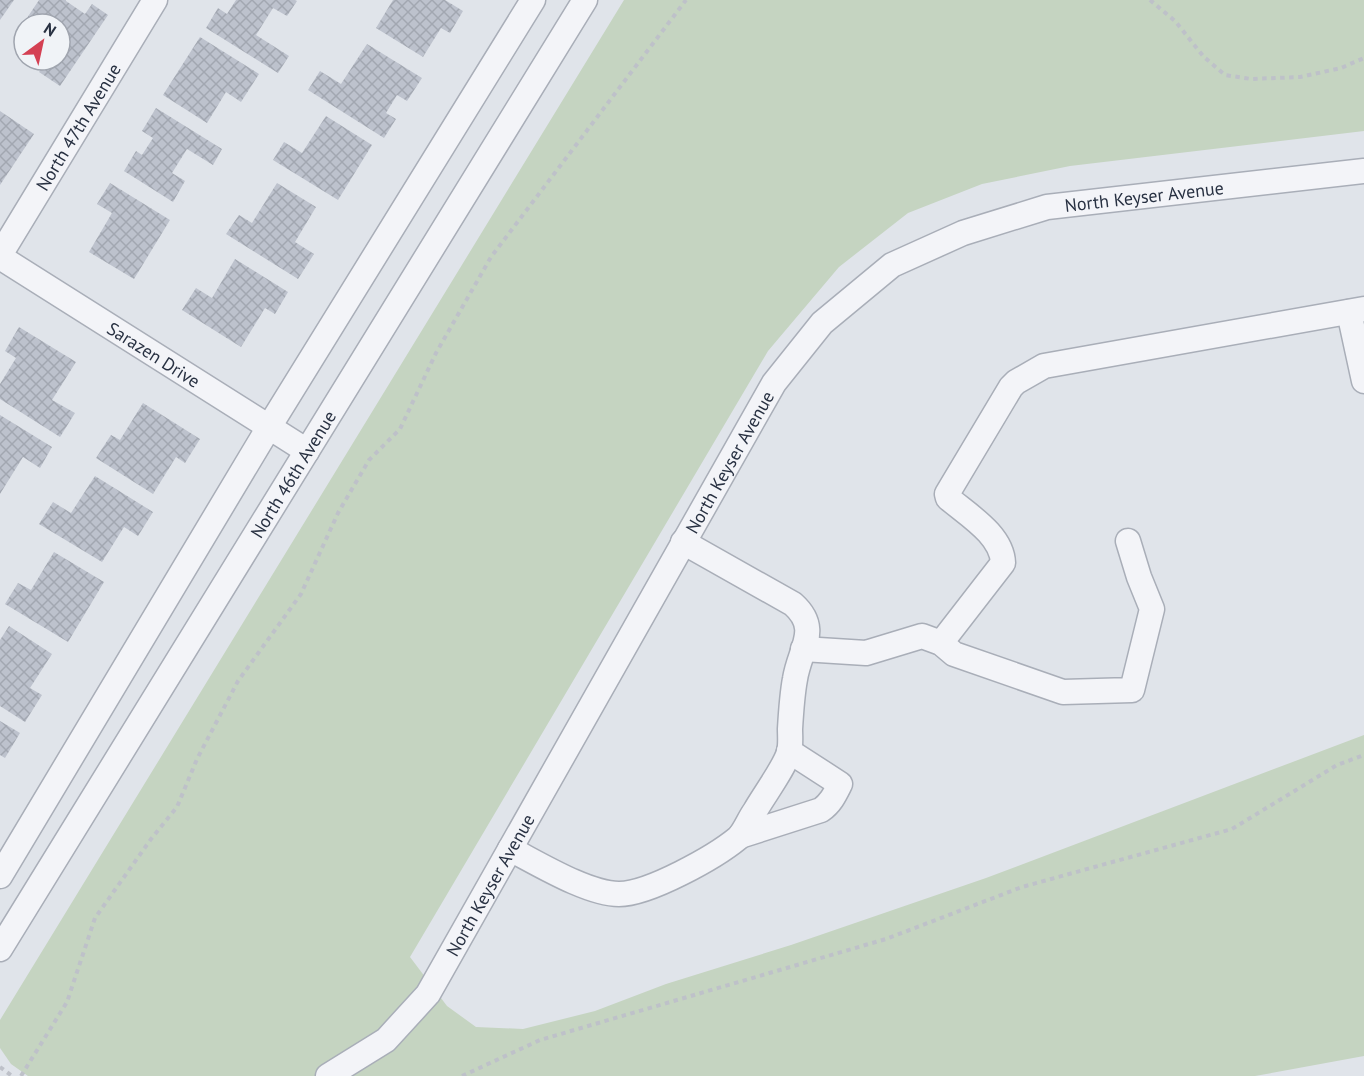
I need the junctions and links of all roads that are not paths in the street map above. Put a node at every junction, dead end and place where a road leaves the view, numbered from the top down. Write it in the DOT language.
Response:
graph roads {
  1 [pos="155,0"];
  2 [pos="533,0"];
  3 [pos="585,0"];
  4 [pos="1364,171"];
  5 [pos="0,256"];
  6 [pos="1356,310"];
  7 [pos="1364,381"];
  8 [pos="269,427"];
  9 [pos="307,452"];
  10 [pos="683,542"];
  11 [pos="1128,542"];
  12 [pos="941,643"];
  13 [pos="803,649"];
  14 [pos="789,752"];
  15 [pos="740,836"];
  16 [pos="510,849"];
  17 [pos="0,876"];
  18 [pos="0,949"];
  19 [pos="328,1076"];
  1 -- 5 [label="street, North 47th Avenue"];
  2 -- 8 [label="street"];
  3 -- 9 [label="street, North 46th Avenue"];
  4 -- 10 [label="street, North Keyser Avenue"];
  5 -- 8 [label="street, Sarazen Drive"];
  6 -- 7 [label="street"];
  6 -- 12 [label="street"];
  8 -- 9 [label="street, Sarazen Drive"];
  8 -- 17 [label="street"];
  9 -- 18 [label="street, North 46th Avenue"];
  10 -- 13 [label="street"];
  10 -- 16 [label="street, North Keyser Avenue"];
  11 -- 12 [label="street"];
  12 -- 13 [label="street"];
  13 -- 14 [label="street"];
  14 -- 15 [label="street"];
  14 -- 15 [label="street"];
  15 -- 16 [label="street"];
  16 -- 19 [label="street, North Keyser Avenue"];
}
